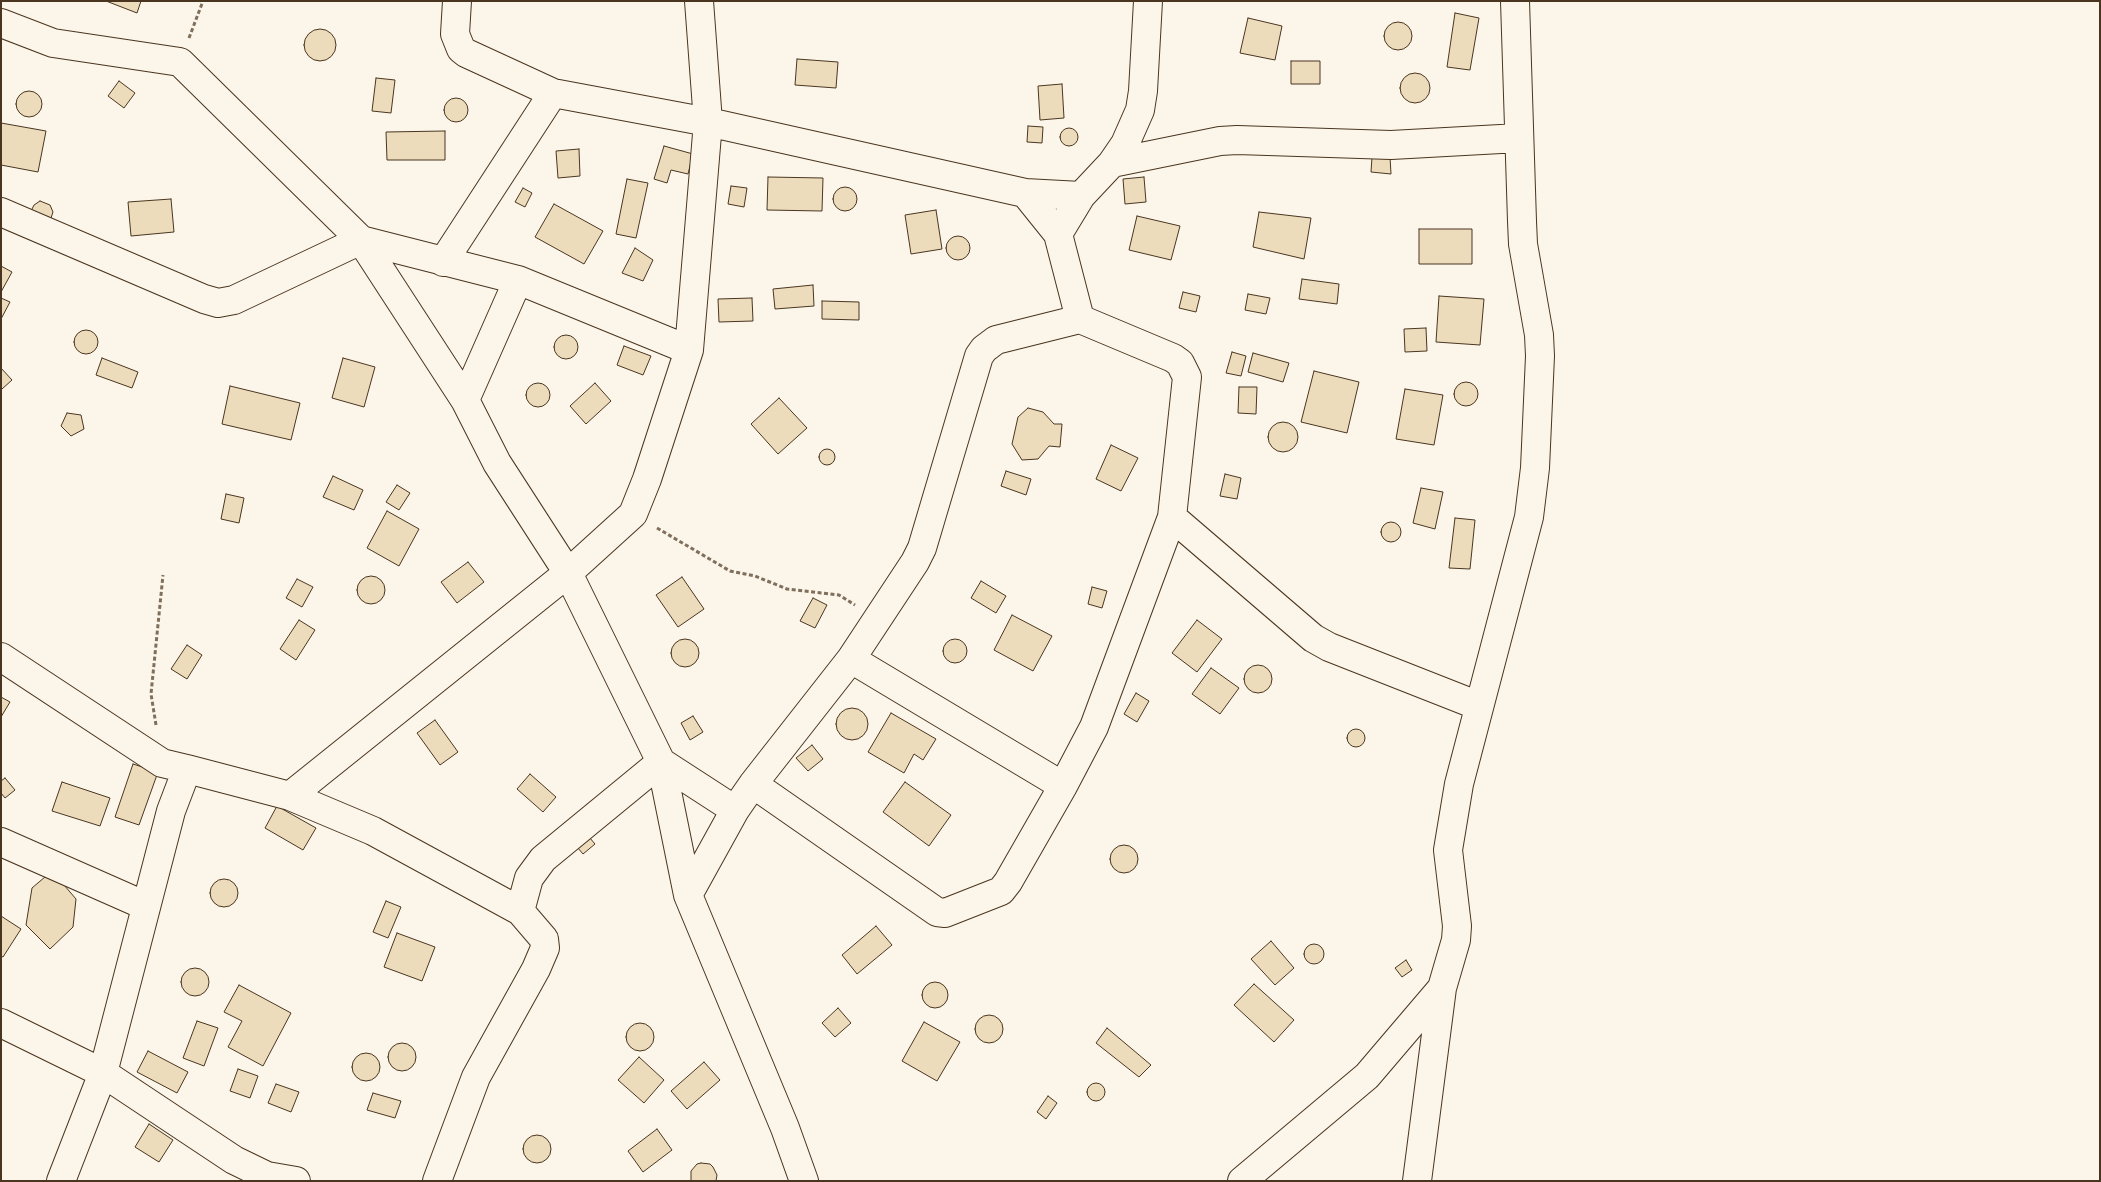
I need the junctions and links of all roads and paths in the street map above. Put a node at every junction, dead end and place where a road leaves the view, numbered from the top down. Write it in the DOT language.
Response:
graph roads {
  1 [pos="203,1"];
  2 [pos="457,1"];
  3 [pos="699,1"];
  4 [pos="1148,1"];
  5 [pos="1508,2"];
  6 [pos="1,23"];
  7 [pos="180,62"];
  8 [pos="553,93"];
  9 [pos="708,122"];
  10 [pos="1519,138"];
  11 [pos="1112,163"];
  12 [pos="1025,193"];
  13 [pos="1081,196"];
  14 [pos="1,212"];
  15 [pos="1058,234"];
  16 [pos="361,240"];
  17 [pos="443,262"];
  18 [pos="518,280"];
  19 [pos="1080,319"];
  20 [pos="689,350"];
  21 [pos="465,400"];
  22 [pos="633,514"];
  23 [pos="1172,517"];
  24 [pos="568,573"];
  25 [pos="162,575"];
  26 [pos="878,620"];
  27 [pos="1,657"];
  28 [pos="851,658"];
  29 [pos="1479,706"];
  30 [pos="661,762"];
  31 [pos="175,766"];
  32 [pos="753,784"];
  33 [pos="1063,786"];
  34 [pos="290,796"];
  35 [pos="735,810"];
  36 [pos="1,842"];
  37 [pos="688,895"];
  38 [pos="146,906"];
  39 [pos="520,911"];
  40 [pos="1442,988"];
  41 [pos="1,1023"];
  42 [pos="102,1073"];
  43 [pos="61,1181"];
  44 [pos="296,1181"];
  45 [pos="437,1181"];
  46 [pos="804,1181"];
  47 [pos="1242,1181"];
  48 [pos="1417,1181"];
  1 -- 7 [label="path"];
  2 -- 8 [label="street"];
  3 -- 9 [label="street"];
  4 -- 11 [label="street"];
  5 -- 10 [label="street"];
  6 -- 7 [label="street"];
  7 -- 16 [label="street"];
  8 -- 9 [label="street"];
  8 -- 17 [label="street"];
  9 -- 12 [label="street"];
  9 -- 20 [label="street"];
  10 -- 11 [label="street"];
  10 -- 29 [label="street"];
  11 -- 13 [label="street"];
  12 -- 13 [label="street"];
  12 -- 15 [label="street"];
  13 -- 15 [label="street"];
  14 -- 16 [label="street"];
  15 -- 19 [label="street"];
  16 -- 17 [label="street"];
  16 -- 21 [label="street"];
  17 -- 18 [label="street"];
  18 -- 20 [label="street"];
  18 -- 21 [label="street"];
  19 -- 23 [label="street"];
  19 -- 26 [label="street"];
  20 -- 22 [label="street"];
  21 -- 24 [label="street"];
  22 -- 24 [label="street"];
  22 -- 26 [label="path"];
  23 -- 29 [label="street"];
  23 -- 33 [label="street"];
  24 -- 30 [label="street"];
  24 -- 34 [label="street"];
  25 -- 31 [label="path"];
  26 -- 28 [label="street"];
  27 -- 31 [label="street"];
  28 -- 32 [label="street"];
  28 -- 33 [label="street"];
  29 -- 40 [label="street"];
  30 -- 35 [label="street"];
  30 -- 37 [label="street"];
  30 -- 39 [label="street"];
  31 -- 34 [label="street"];
  31 -- 38 [label="street"];
  32 -- 33 [label="street"];
  32 -- 35 [label="street"];
  34 -- 39 [label="street"];
  35 -- 37 [label="street"];
  36 -- 38 [label="street"];
  37 -- 46 [label="street"];
  38 -- 42 [label="street"];
  39 -- 45 [label="street"];
  40 -- 47 [label="street"];
  40 -- 48 [label="street"];
  41 -- 42 [label="street"];
  42 -- 43 [label="street"];
  42 -- 44 [label="street"];
}
